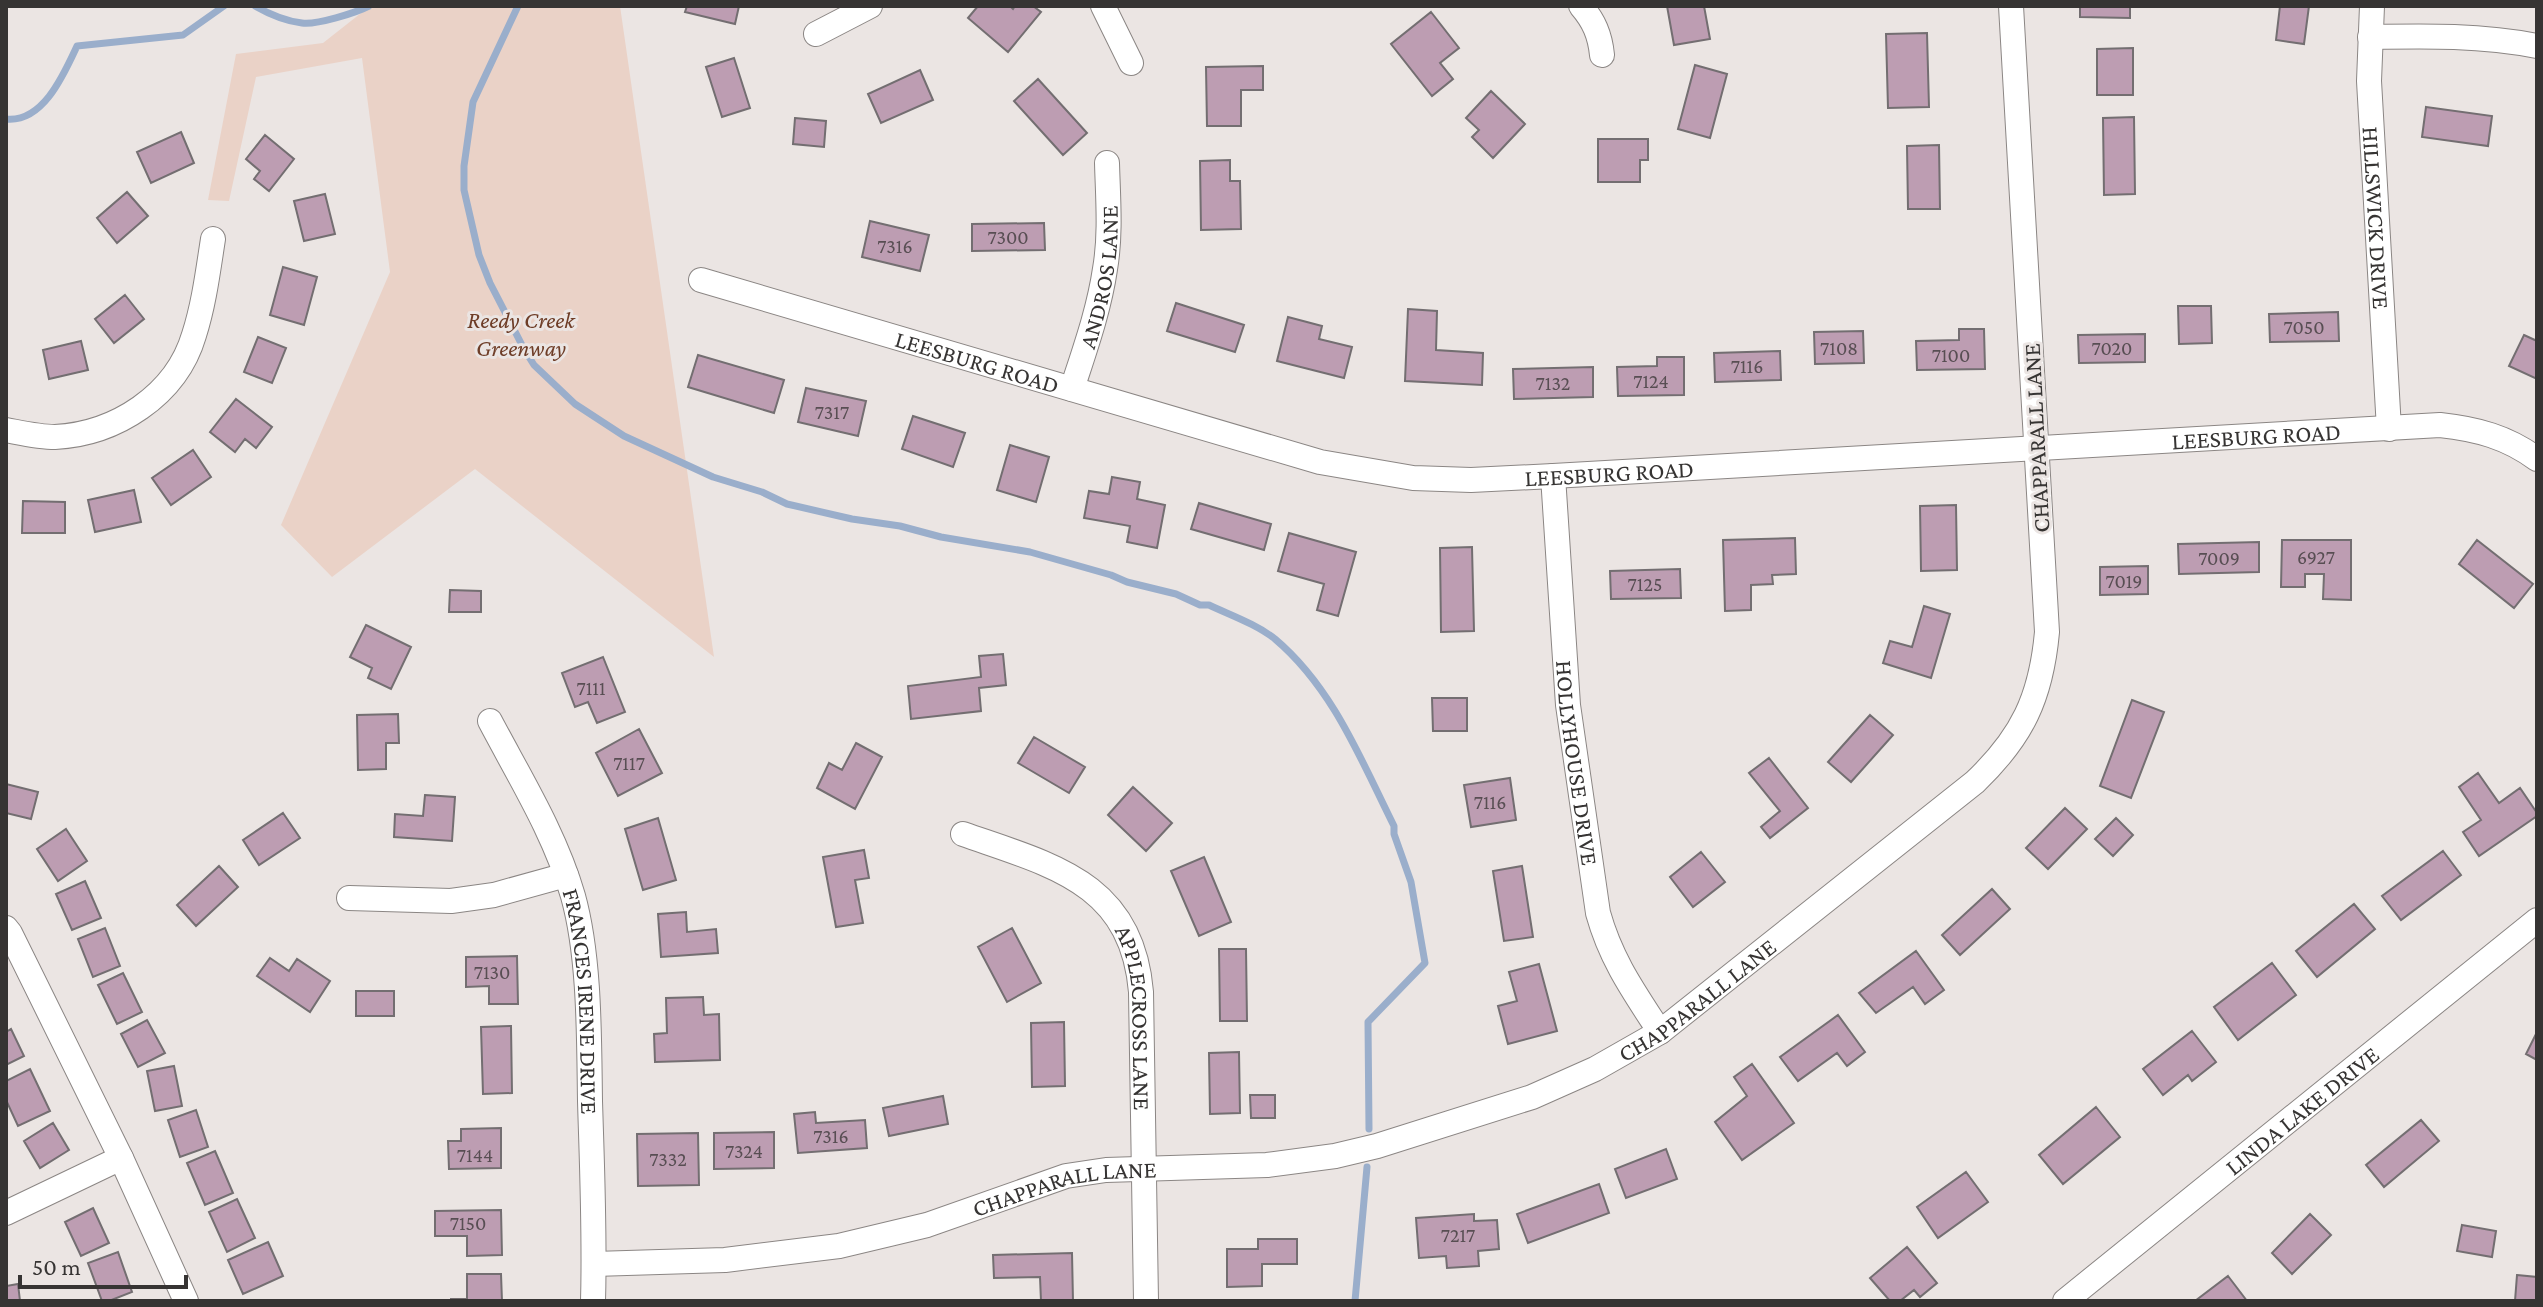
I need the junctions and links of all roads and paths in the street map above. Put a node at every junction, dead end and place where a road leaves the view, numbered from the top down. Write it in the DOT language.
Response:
graph roads {
  1 [pos="870,6"];
  2 [pos="1103,6"];
  3 [pos="1581,6"];
  4 [pos="2011,6"];
  5 [pos="2372,6"];
  6 [pos="816,34"];
  7 [pos="2370,37"];
  8 [pos="2537,46"];
  9 [pos="1602,55"];
  10 [pos="1131,63"];
  11 [pos="1107,163"];
  12 [pos="213,239"];
  13 [pos="701,280"];
  14 [pos="1072,389"];
  15 [pos="2389,429"];
  16 [pos="6,430"];
  17 [pos="2037,450"];
  18 [pos="2537,459"];
  19 [pos="1553,476"];
  20 [pos="490,721"];
  21 [pos="963,834"];
  22 [pos="566,875"];
  23 [pos="349,898"];
  24 [pos="2537,920"];
  25 [pos="6,928"];
  26 [pos="1660,1032"];
  27 [pos="121,1158"];
  28 [pos="1145,1170"];
  29 [pos="6,1213"];
  30 [pos="594,1264"];
  31 [pos="186,1301"];
  32 [pos="593,1301"];
  33 [pos="1146,1301"];
  34 [pos="2065,1301"];
  1 -- 6 [label="street"];
  2 -- 10 [label="street"];
  3 -- 9 [label="street"];
  4 -- 17 [label="street, CHAPPARALL LANE"];
  5 -- 7 [label="street, HILLSWICK DRIVE"];
  7 -- 8 [label="street"];
  7 -- 15 [label="street, HILLSWICK DRIVE"];
  11 -- 14 [label="street, ANDROS LANE"];
  12 -- 16 [label="street"];
  13 -- 14 [label="street, LEESBURG ROAD"];
  14 -- 19 [label="street, LEESBURG ROAD"];
  15 -- 17 [label="street, LEESBURG ROAD"];
  15 -- 18 [label="street, LEESBURG ROAD"];
  17 -- 19 [label="street, LEESBURG ROAD"];
  17 -- 26 [label="street, CHAPPARALL LANE"];
  19 -- 26 [label="street, HOLLYHOUSE DRIVE"];
  20 -- 22 [label="street, FRANCES IRENE DRIVE"];
  21 -- 28 [label="street, APPLECROSS LANE"];
  22 -- 23 [label="street"];
  22 -- 30 [label="street, FRANCES IRENE DRIVE"];
  24 -- 34 [label="street, LINDA LAKE DRIVE"];
  25 -- 27 [label="street"];
  26 -- 28 [label="street, CHAPPARALL LANE"];
  27 -- 29 [label="street"];
  27 -- 31 [label="street"];
  28 -- 30 [label="street, CHAPPARALL LANE"];
  28 -- 33 [label="street, APPLECROSS LANE"];
  30 -- 32 [label="street, FRANCES IRENE DRIVE"];
}
